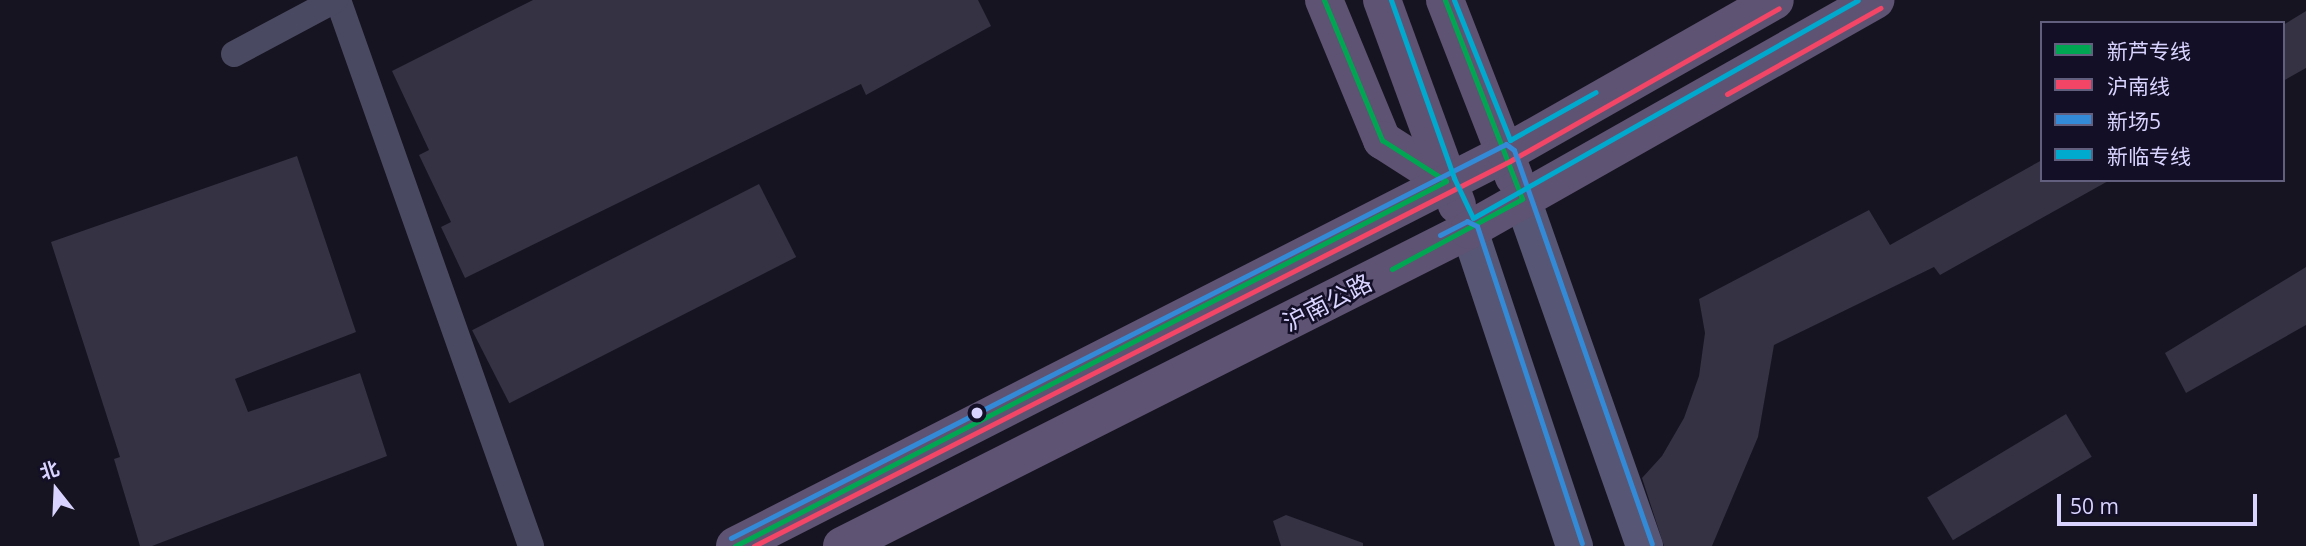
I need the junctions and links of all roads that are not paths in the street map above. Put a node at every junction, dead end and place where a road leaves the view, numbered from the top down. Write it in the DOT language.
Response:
graph roads {
  1 [pos="337,0"];
  2 [pos="1325,0"];
  3 [pos="1382,0"];
  4 [pos="1445,0"];
  5 [pos="1775,0"];
  6 [pos="1876,0"];
  7 [pos="234,54"];
  8 [pos="1506,153"];
  9 [pos="1446,181"];
  10 [pos="1522,199"];
  11 [pos="1469,230"];
  12 [pos="531,546"];
  13 [pos="735,546"];
  14 [pos="842,546"];
  15 [pos="1574,546"];
  16 [pos="1644,546"];
  1 -- 7 [label="street"];
  1 -- 12 [label="street"];
  2 -- 9 [label="main road"];
  3 -- 9 [label="main road"];
  4 -- 8 [label="main road"];
  5 -- 8 [label="main road"];
  6 -- 10 [label="main road, 沪南公路"];
  8 -- 9 [label="main road"];
  8 -- 10 [label="main road"];
  9 -- 11 [label="main road"];
  9 -- 13 [label="main road"];
  10 -- 11 [label="main road, 沪南公路"];
  10 -- 16 [label="main road"];
  11 -- 14 [label="main road, 沪南公路"];
  11 -- 15 [label="main road"];
}
